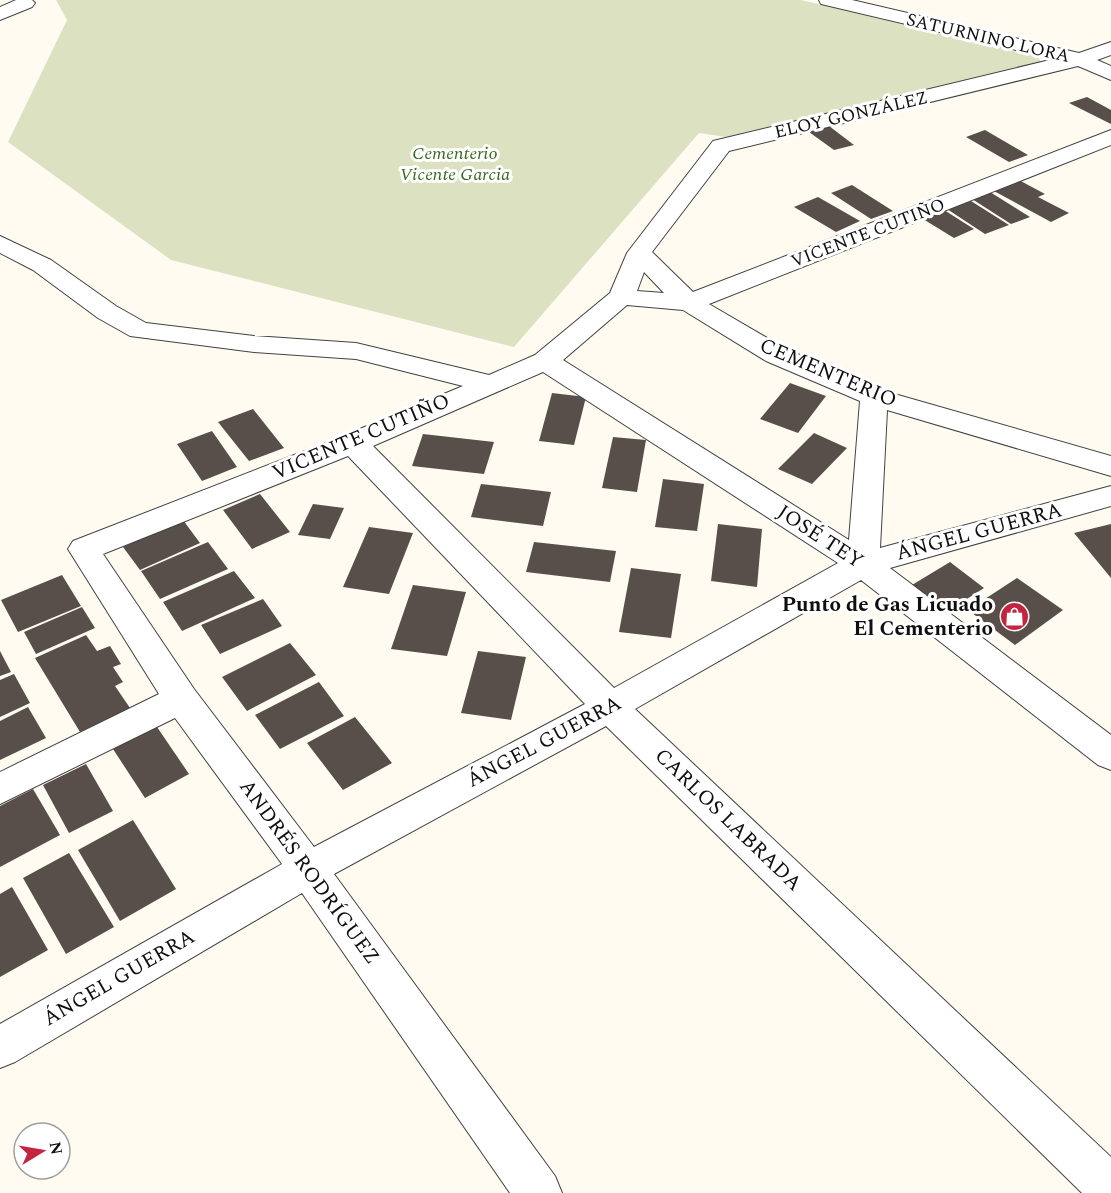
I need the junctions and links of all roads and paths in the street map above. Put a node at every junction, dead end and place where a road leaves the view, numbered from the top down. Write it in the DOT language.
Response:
graph roads {
  1 [pos="828,0"];
  2 [pos="25,3"];
  3 [pos="0,14"];
  4 [pos="1111,48"];
  5 [pos="1080,59"];
  6 [pos="1111,74"];
  7 [pos="1111,138"];
  8 [pos="0,243"];
  9 [pos="639,253"];
  10 [pos="621,297"];
  11 [pos="689,303"];
  12 [pos="545,361"];
  13 [pos="487,383"];
  14 [pos="874,397"];
  15 [pos="353,443"];
  16 [pos="1111,466"];
  17 [pos="1111,496"];
  18 [pos="84,549"];
  19 [pos="863,564"];
  20 [pos="181,699"];
  21 [pos="610,707"];
  22 [pos="1111,755"];
  23 [pos="0,789"];
  24 [pos="308,869"];
  25 [pos="0,1047"];
  26 [pos="1111,1190"];
  27 [pos="538,1193"];
  1 -- 5 [label="street, SATURNINO LORA"];
  2 -- 3 [label="street"];
  4 -- 5 [label="street, ELOY GONZÁLEZ"];
  5 -- 6 [label="street, SATURNINO LORA"];
  5 -- 9 [label="street, ELOY GONZÁLEZ"];
  7 -- 11 [label="street, VICENTE CUTIÑO"];
  8 -- 13 [label="street"];
  9 -- 10 [label="street, VICENTE CUTIÑO"];
  9 -- 11 [label="street, CEMENTERIO"];
  10 -- 11 [label="street, VICENTE CUTIÑO"];
  10 -- 12 [label="street, VICENTE CUTIÑO"];
  11 -- 14 [label="street, CEMENTERIO"];
  12 -- 13 [label="street, VICENTE CUTIÑO"];
  12 -- 19 [label="street, JOSÉ TEY"];
  13 -- 15 [label="street, VICENTE CUTIÑO"];
  14 -- 16 [label="street, CEMENTERIO"];
  14 -- 19 [label="street"];
  15 -- 18 [label="street, VICENTE CUTIÑO"];
  15 -- 21 [label="street, CARLOS LABRADA"];
  17 -- 19 [label="street, ÁNGEL GUERRA"];
  18 -- 20 [label="street, ANDRÉS RODRÍGUEZ"];
  19 -- 21 [label="street, ÁNGEL GUERRA"];
  19 -- 22 [label="street, JOSÉ TEY"];
  20 -- 23 [label="street"];
  20 -- 24 [label="street, ANDRÉS RODRÍGUEZ"];
  21 -- 24 [label="street, ÁNGEL GUERRA"];
  21 -- 26 [label="street, CARLOS LABRADA"];
  24 -- 25 [label="street, ÁNGEL GUERRA"];
  24 -- 27 [label="street, ANDRÉS RODRÍGUEZ"];
}
